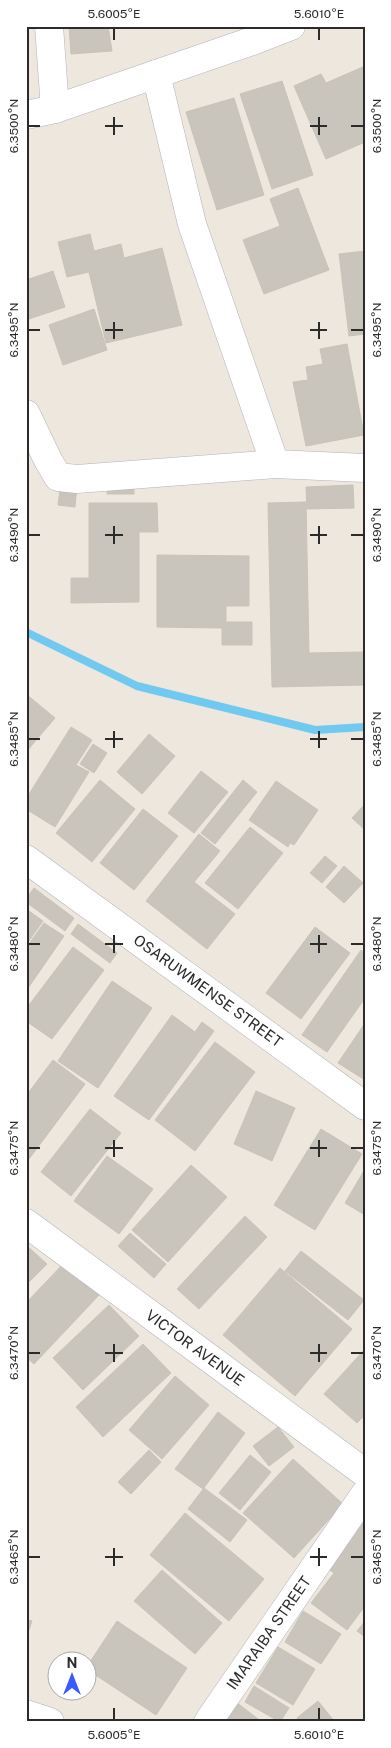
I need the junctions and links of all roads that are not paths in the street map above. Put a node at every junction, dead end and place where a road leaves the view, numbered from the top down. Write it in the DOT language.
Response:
graph roads {
  1 [pos="49,26"];
  2 [pos="291,26"];
  3 [pos="156,74"];
  4 [pos="55,109"];
  5 [pos="26,115"];
  6 [pos="26,414"];
  7 [pos="275,464"];
  8 [pos="365,468"];
  9 [pos="26,859"];
  10 [pos="365,1106"];
  11 [pos="26,1223"];
  12 [pos="365,1473"];
  13 [pos="365,1494"];
  14 [pos="26,1714"];
  15 [pos="50,1722"];
  16 [pos="208,1722"];
  1 -- 4 [label="street"];
  2 -- 3 [label="street"];
  3 -- 4 [label="street"];
  3 -- 7 [label="street"];
  4 -- 5 [label="street"];
  6 -- 7 [label="street"];
  7 -- 8 [label="street"];
  9 -- 10 [label="street, OSARUWMENSE STREET"];
  11 -- 12 [label="street, VICTOR AVENUE"];
  13 -- 16 [label="street, IMARAIBA STREET"];
  14 -- 15 [label="street"];
}
